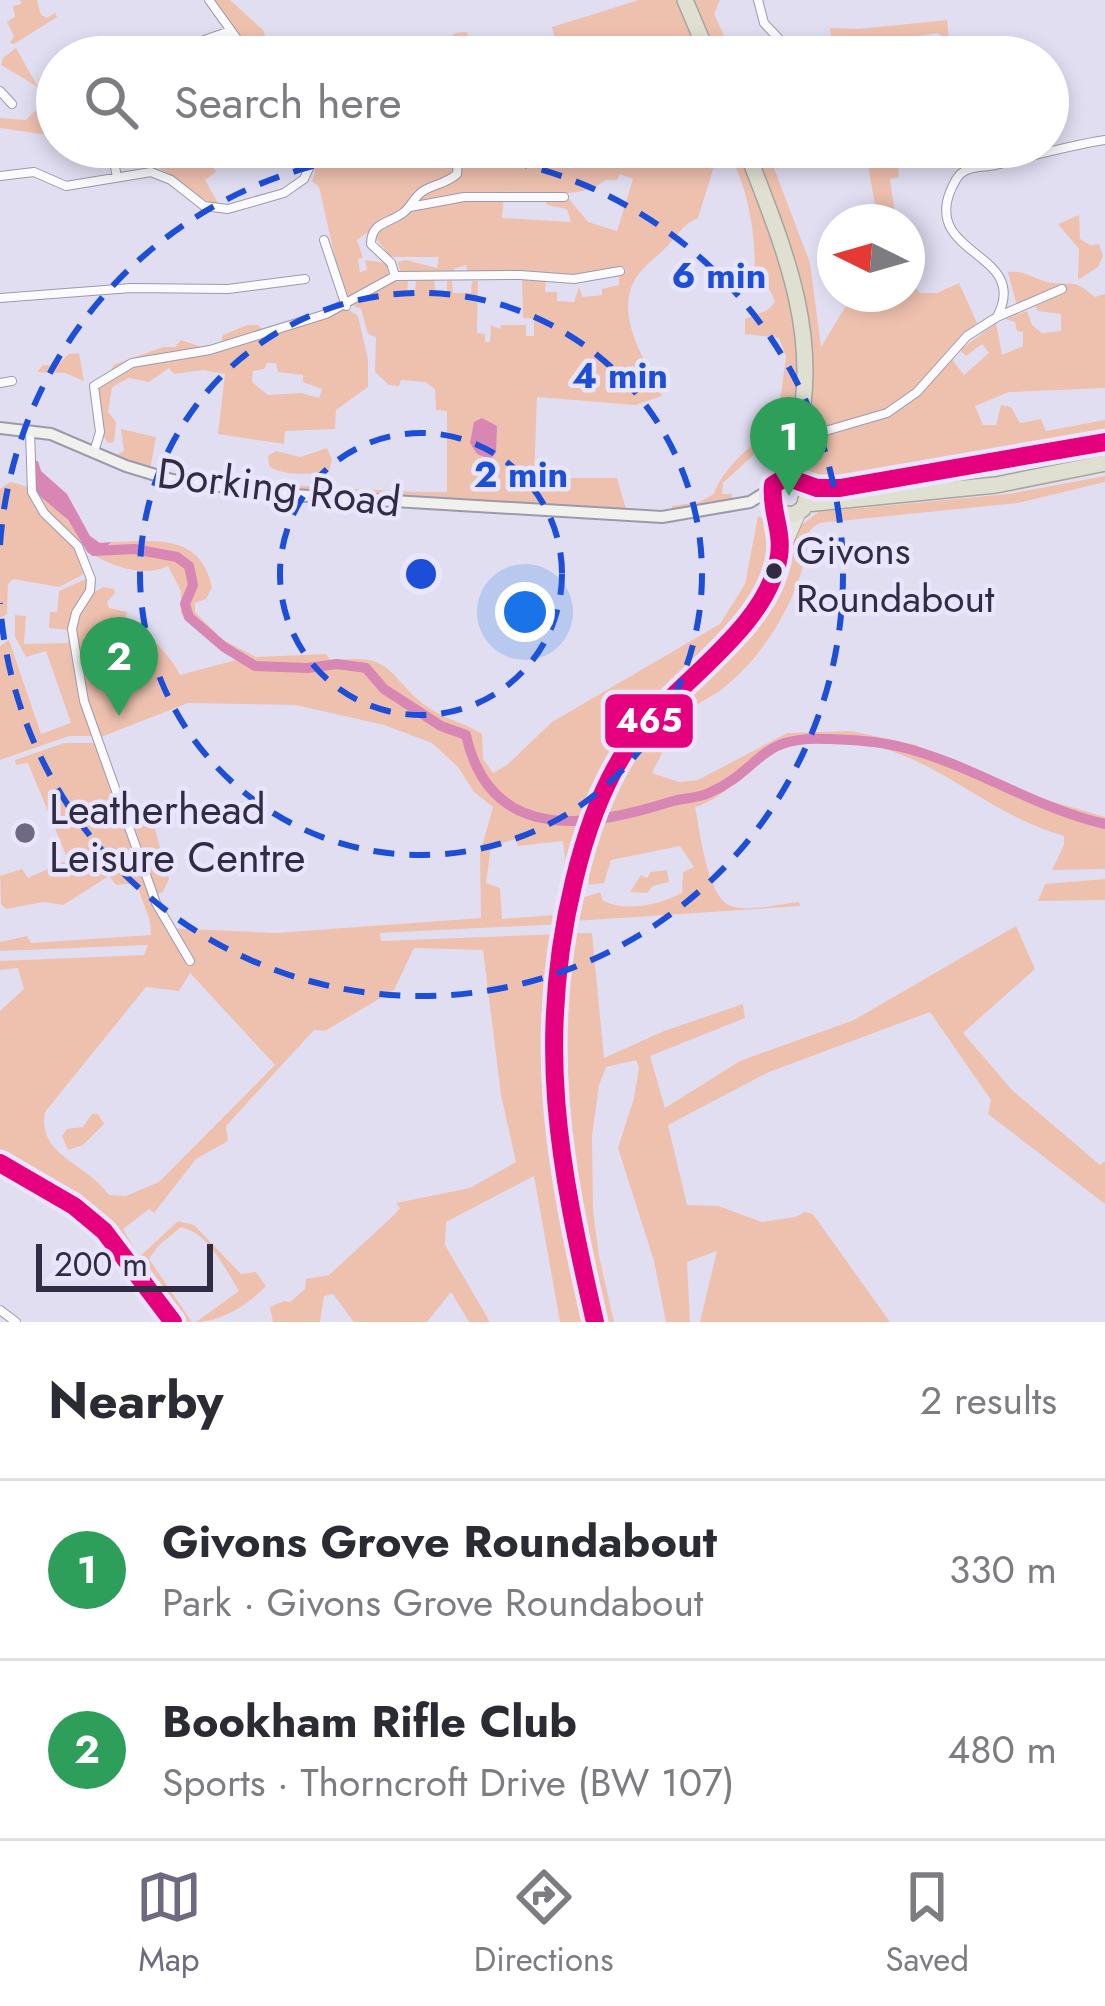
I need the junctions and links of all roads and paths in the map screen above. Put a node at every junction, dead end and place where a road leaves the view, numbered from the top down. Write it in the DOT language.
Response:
graph roads {
  1 [pos="209,0"];
  2 [pos="758,0"];
  3 [pos="692,7"];
  4 [pos="230,31"];
  5 [pos="216,36"];
  6 [pos="234,36"];
  7 [pos="702,36"];
  8 [pos="776,36"];
  9 [pos="0,91"];
  10 [pos="12,104"];
  11 [pos="1105,140"];
  12 [pos="1069,146"];
  13 [pos="115,168"];
  14 [pos="309,168"];
  15 [pos="457,168"];
  16 [pos="753,168"];
  17 [pos="972,168"];
  18 [pos="968,169"];
  19 [pos="0,176"];
  20 [pos="117,177"];
  21 [pos="564,197"];
  22 [pos="409,207"];
  23 [pos="324,240"];
  24 [pos="620,271"];
  25 [pos="395,276"];
  26 [pos="305,279"];
  27 [pos="1062,289"];
  28 [pos="0,298"];
  29 [pos="346,306"];
  30 [pos="997,317"];
  31 [pos="12,381"];
  32 [pos="0,382"];
  33 [pos="0,428"];
  34 [pos="30,429"];
  35 [pos="1105,442"];
  36 [pos="794,445"];
  37 [pos="94,452"];
  38 [pos="1105,463"];
  39 [pos="801,482"];
  40 [pos="775,498"];
  41 [pos="802,508"];
  42 [pos="779,552"];
  43 [pos="188,958"];
  44 [pos="0,1163"];
  45 [pos="0,1310"];
  46 [pos="16,1322"];
  47 [pos="173,1322"];
  48 [pos="595,1322"];
  1 -- 4 [label="street"];
  2 -- 8 [label="street"];
  3 -- 7 [label="highway"];
  4 -- 5 [label="street"];
  4 -- 6 [label="street"];
  9 -- 10 [label="street"];
  11 -- 12 [label="street"];
  13 -- 20 [label="street"];
  14 -- 20 [label="street"];
  15 -- 22 [label="street"];
  16 -- 36 [label="highway"];
  17 -- 18 [label="street"];
  18 -- 30 [label="street"];
  19 -- 20 [label="street"];
  21 -- 22 [label="street"];
  22 -- 25 [label="street"];
  23 -- 29 [label="street"];
  24 -- 25 [label="street"];
  25 -- 29 [label="street"];
  26 -- 28 [label="street"];
  27 -- 30 [label="street"];
  29 -- 37 [label="street"];
  30 -- 36 [label="street"];
  31 -- 32 [label="street"];
  33 -- 34 [label="main road, Dorking Road"];
  34 -- 37 [label="main road, Dorking Road"];
  34 -- 43 [label="street"];
  35 -- 39 [label="highway"];
  36 -- 39 [label="highway"];
  36 -- 40 [label="highway"];
  37 -- 40 [label="main road, Dorking Road"];
  38 -- 41 [label="highway"];
  39 -- 40 [label="highway"];
  39 -- 41 [label="highway"];
  40 -- 41 [label="highway"];
  40 -- 42 [label="main road"];
  41 -- 42 [label="main road"];
  42 -- 48 [label="main road"];
  44 -- 47 [label="main road"];
  45 -- 46 [label="street"];
}
